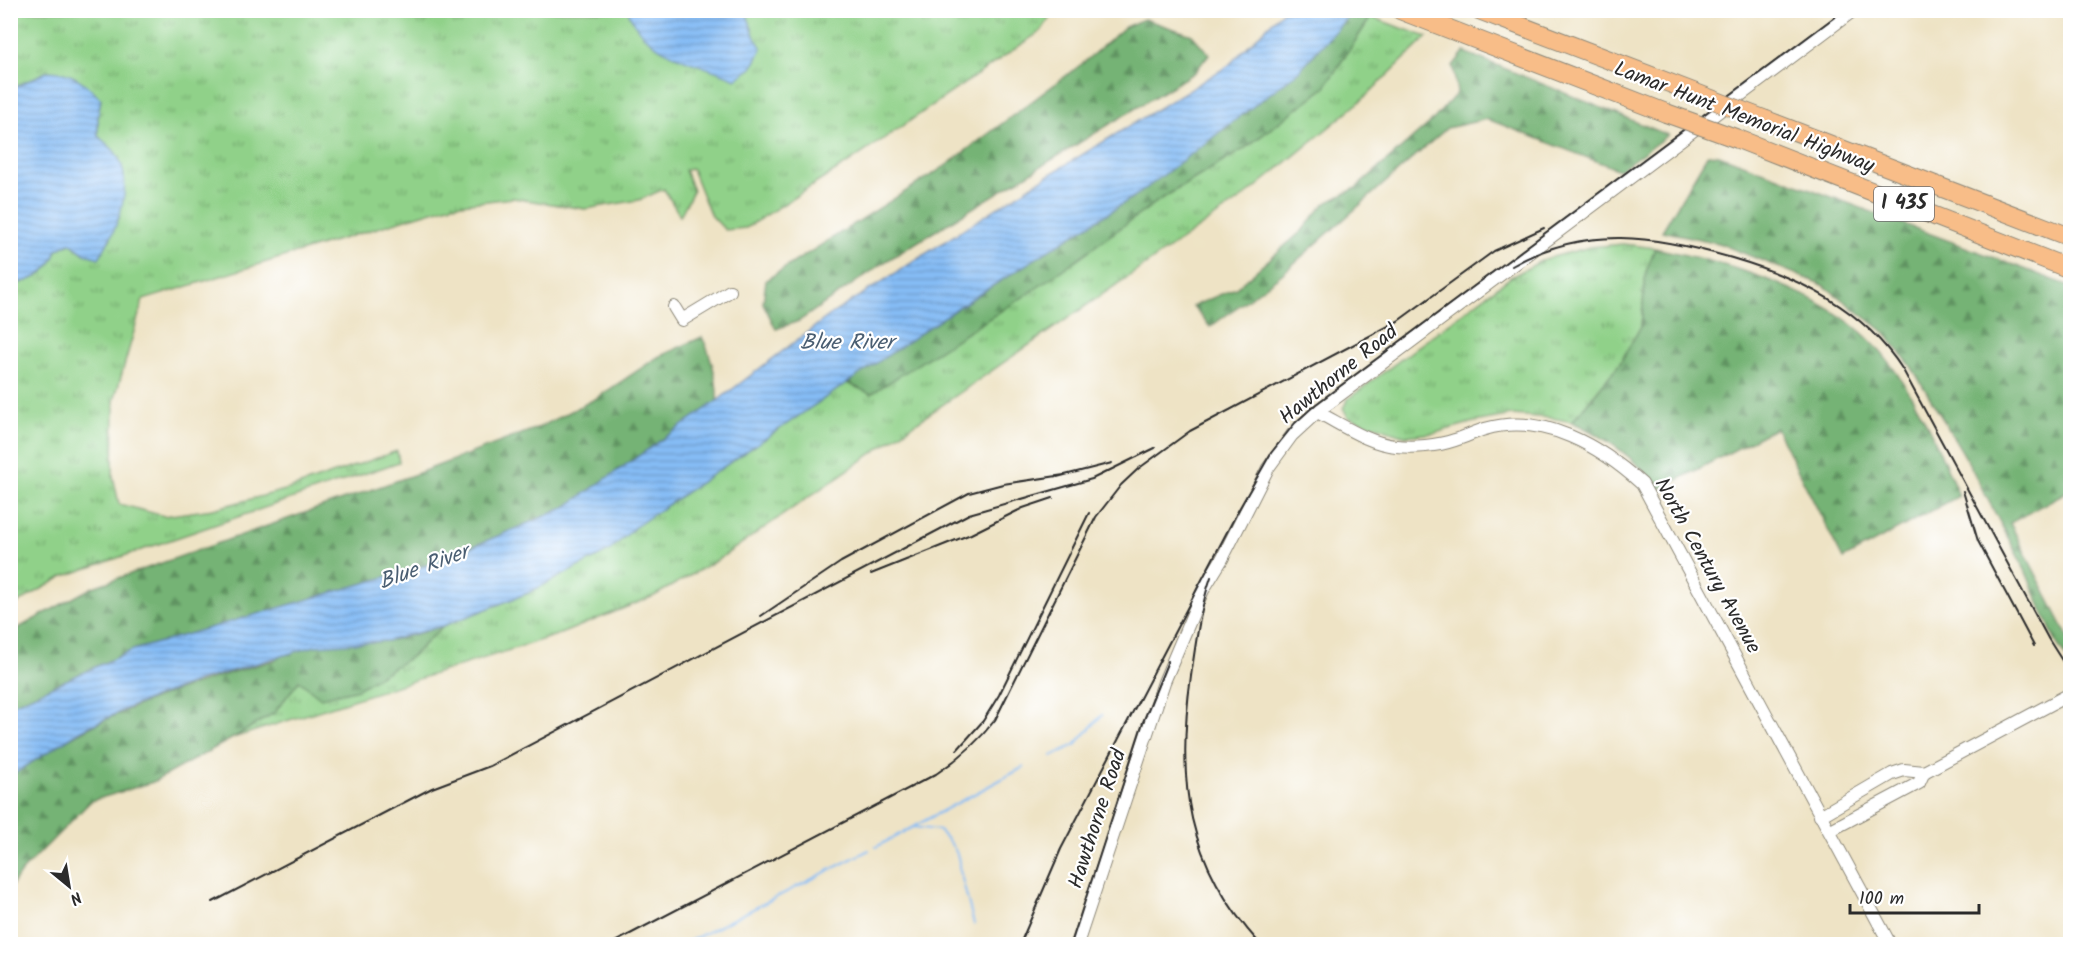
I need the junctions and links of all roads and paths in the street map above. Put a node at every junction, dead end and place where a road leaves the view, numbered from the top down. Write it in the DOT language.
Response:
graph roads {
  1 [pos="1400,10"];
  2 [pos="1479,10"];
  3 [pos="1854,10"];
  4 [pos="2070,237"];
  5 [pos="2070,269"];
  6 [pos="730,291"];
  7 [pos="674,307"];
  8 [pos="1317,412"];
  9 [pos="2070,694"];
  10 [pos="1924,772"];
  11 [pos="1820,816"];
  12 [pos="1829,831"];
  13 [pos="1077,945"];
  14 [pos="1890,945"];
  1 -- 5 [label="highway, Lamar Hunt Memorial Highway / I 435, bridge"];
  2 -- 4 [label="highway, Lamar Hunt Memorial Highway / I 435, bridge"];
  3 -- 8 [label="street, Hawthorne Road"];
  6 -- 7 [label="street"];
  8 -- 11 [label="street, North Century Avenue"];
  8 -- 13 [label="street, Hawthorne Road"];
  9 -- 10 [label="street"];
  10 -- 11 [label="street"];
  10 -- 12 [label="street"];
  11 -- 12 [label="street, North Century Avenue"];
  12 -- 14 [label="street, North Century Avenue"];
}
